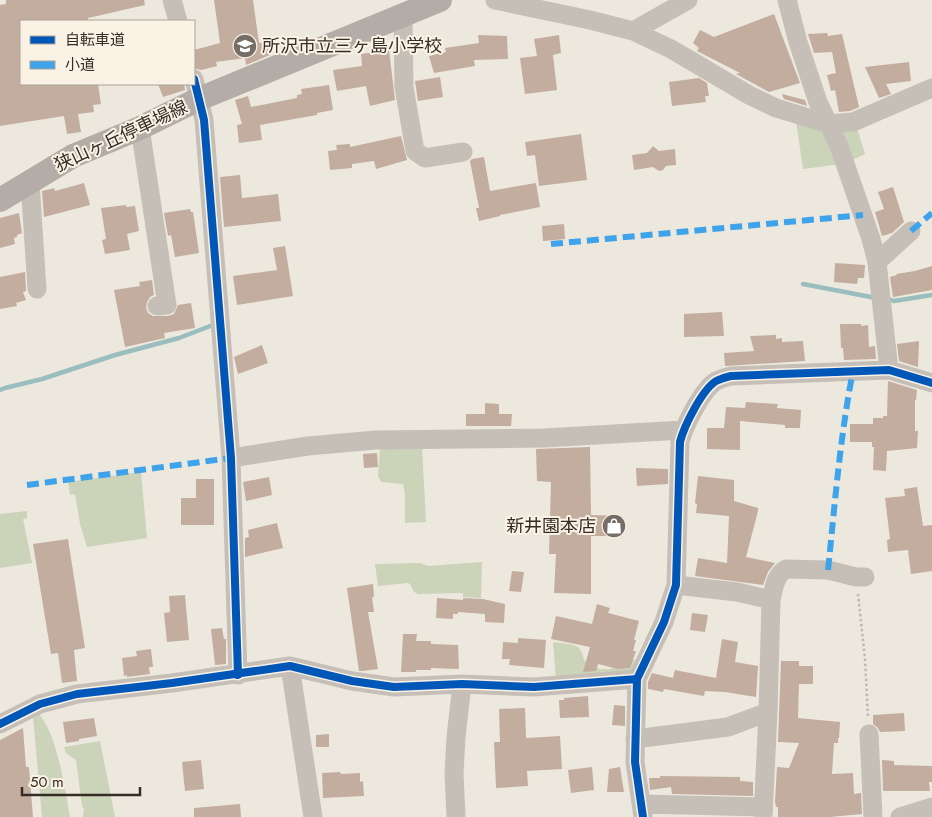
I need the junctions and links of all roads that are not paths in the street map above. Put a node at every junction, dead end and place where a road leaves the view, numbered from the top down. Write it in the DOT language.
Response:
graph roads {
  1 [pos="172,0"];
  2 [pos="440,0"];
  3 [pos="495,0"];
  4 [pos="688,0"];
  5 [pos="787,0"];
  6 [pos="402,16"];
  7 [pos="178,20"];
  8 [pos="633,31"];
  9 [pos="932,88"];
  10 [pos="197,89"];
  11 [pos="829,124"];
  12 [pos="140,128"];
  13 [pos="463,152"];
  14 [pos="30,182"];
  15 [pos="0,200"];
  16 [pos="911,231"];
  17 [pos="876,262"];
  18 [pos="38,290"];
  19 [pos="157,306"];
  20 [pos="889,370"];
  21 [pos="932,383"];
  22 [pos="683,430"];
  23 [pos="231,458"];
  24 [pos="858,576"];
  25 [pos="676,585"];
  26 [pos="772,600"];
  27 [pos="290,666"];
  28 [pos="238,674"];
  29 [pos="637,679"];
  30 [pos="462,684"];
  31 [pos="768,712"];
  32 [pos="0,724"];
  33 [pos="869,734"];
  34 [pos="635,739"];
  35 [pos="932,807"];
  36 [pos="642,811"];
  37 [pos="763,812"];
  38 [pos="313,817"];
  39 [pos="456,817"];
  40 [pos="873,817"];
  41 [pos="900,817"];
  1 -- 7 [label="street"];
  2 -- 6 [label="main road, 狭山ヶ丘停車場線"];
  3 -- 8 [label="street"];
  4 -- 8 [label="street"];
  5 -- 11 [label="street"];
  6 -- 10 [label="main road, 狭山ヶ丘停車場線"];
  6 -- 13 [label="street"];
  8 -- 11 [label="street"];
  9 -- 11 [label="street"];
  10 -- 12 [label="main road, 狭山ヶ丘停車場線"];
  10 -- 23 [label="street"];
  11 -- 17 [label="street"];
  12 -- 14 [label="main road, 狭山ヶ丘停車場線"];
  12 -- 19 [label="street"];
  14 -- 15 [label="main road, 狭山ヶ丘停車場線"];
  14 -- 18 [label="street"];
  16 -- 17 [label="street"];
  17 -- 20 [label="street"];
  20 -- 21 [label="street"];
  20 -- 22 [label="street"];
  22 -- 23 [label="street"];
  22 -- 25 [label="street"];
  23 -- 28 [label="street"];
  24 -- 26 [label="street"];
  25 -- 26 [label="street"];
  25 -- 29 [label="street"];
  26 -- 31 [label="street"];
  27 -- 28 [label="street"];
  27 -- 30 [label="street"];
  27 -- 38 [label="street"];
  28 -- 32 [label="street"];
  29 -- 30 [label="street"];
  29 -- 34 [label="street"];
  30 -- 39 [label="street"];
  31 -- 34 [label="street"];
  31 -- 37 [label="street"];
  33 -- 40 [label="street"];
  34 -- 36 [label="street"];
  35 -- 41 [label="street"];
  36 -- 37 [label="street"];
}
